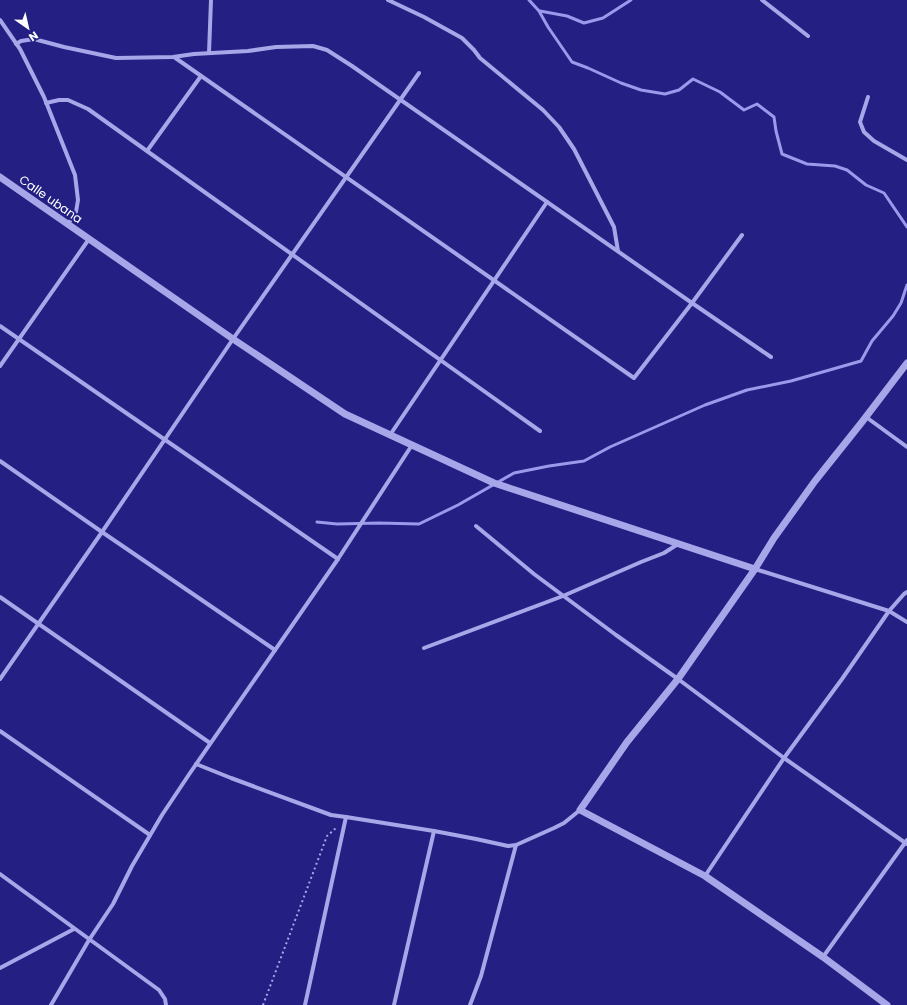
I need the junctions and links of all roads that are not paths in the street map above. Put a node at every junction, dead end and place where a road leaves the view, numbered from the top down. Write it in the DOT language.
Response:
graph roads {
  1 [pos="211,0"];
  2 [pos="388,0"];
  3 [pos="396,0"];
  4 [pos="762,0"];
  5 [pos="401,6"];
  6 [pos="0,20"];
  7 [pos="808,36"];
  8 [pos="16,44"];
  9 [pos="210,53"];
  10 [pos="174,57"];
  11 [pos="419,73"];
  12 [pos="201,76"];
  13 [pos="868,97"];
  14 [pos="401,99"];
  15 [pos="46,103"];
  16 [pos="147,151"];
  17 [pos="907,160"];
  18 [pos="0,177"];
  19 [pos="346,178"];
  20 [pos="547,202"];
  21 [pos="68,224"];
  22 [pos="742,235"];
  23 [pos="89,239"];
  24 [pos="618,251"];
  25 [pos="293,254"];
  26 [pos="494,280"];
  27 [pos="692,303"];
  28 [pos="0,326"];
  29 [pos="19,339"];
  30 [pos="233,339"];
  31 [pos="771,357"];
  32 [pos="441,360"];
  33 [pos="907,362"];
  34 [pos="0,366"];
  35 [pos="866,417"];
  36 [pos="540,431"];
  37 [pos="390,435"];
  38 [pos="165,439"];
  39 [pos="412,445"];
  40 [pos="907,447"];
  41 [pos="0,461"];
  42 [pos="476,526"];
  43 [pos="102,532"];
  44 [pos="678,543"];
  45 [pos="338,559"];
  46 [pos="755,569"];
  47 [pos="907,592"];
  48 [pos="563,596"];
  49 [pos="0,597"];
  50 [pos="889,611"];
  51 [pos="907,622"];
  52 [pos="38,624"];
  53 [pos="424,648"];
  54 [pos="275,650"];
  55 [pos="0,679"];
  56 [pos="678,679"];
  57 [pos="0,731"];
  58 [pos="210,743"];
  59 [pos="784,758"];
  60 [pos="196,764"];
  61 [pos="580,810"];
  62 [pos="346,817"];
  63 [pos="434,831"];
  64 [pos="150,835"];
  65 [pos="906,842"];
  66 [pos="516,845"];
  67 [pos="0,874"];
  68 [pos="705,876"];
  69 [pos="74,929"];
  70 [pos="89,940"];
  71 [pos="824,957"];
  72 [pos="0,968"];
  73 [pos="51,1005"];
  74 [pos="166,1005"];
  75 [pos="304,1005"];
  76 [pos="394,1005"];
  77 [pos="470,1005"];
  78 [pos="887,1005"];
  1 -- 9 [label="street"];
  2 -- 5 [label="street"];
  3 -- 5 [label="street"];
  4 -- 7 [label="street"];
  5 -- 24 [label="street"];
  6 -- 8 [label="street"];
  8 -- 10 [label="street"];
  8 -- 15 [label="street"];
  9 -- 10 [label="street"];
  9 -- 14 [label="street"];
  10 -- 12 [label="street"];
  11 -- 14 [label="street"];
  12 -- 16 [label="street"];
  12 -- 19 [label="street"];
  13 -- 17 [label="street"];
  14 -- 19 [label="street"];
  14 -- 20 [label="street"];
  15 -- 16 [label="street"];
  15 -- 21 [label="street"];
  16 -- 25 [label="street"];
  18 -- 21 [label="street, Calle ubana"];
  19 -- 25 [label="street"];
  19 -- 26 [label="street"];
  20 -- 24 [label="street"];
  20 -- 26 [label="street"];
  21 -- 23 [label="street, Calle ubana"];
  22 -- 27 [label="street"];
  23 -- 29 [label="street"];
  23 -- 30 [label="street, Calle ubana"];
  24 -- 27 [label="street"];
  25 -- 30 [label="street"];
  25 -- 32 [label="street"];
  26 -- 27 [label="street"];
  26 -- 32 [label="street"];
  27 -- 31 [label="street"];
  28 -- 29 [label="street"];
  29 -- 34 [label="street"];
  29 -- 38 [label="street"];
  30 -- 37 [label="street, Calle ubana"];
  30 -- 38 [label="street"];
  32 -- 36 [label="street"];
  32 -- 37 [label="street"];
  33 -- 35 [label="street"];
  35 -- 40 [label="street"];
  35 -- 46 [label="street"];
  37 -- 39 [label="street, Calle ubana"];
  38 -- 43 [label="street"];
  38 -- 45 [label="street"];
  39 -- 44 [label="street, Calle ubana"];
  39 -- 45 [label="street"];
  41 -- 43 [label="street"];
  42 -- 48 [label="street"];
  43 -- 52 [label="street"];
  43 -- 54 [label="street"];
  44 -- 46 [label="street, Calle ubana"];
  44 -- 48 [label="street"];
  45 -- 54 [label="street"];
  46 -- 50 [label="street"];
  46 -- 56 [label="street"];
  47 -- 50 [label="street"];
  48 -- 53 [label="street"];
  48 -- 56 [label="street"];
  49 -- 52 [label="street"];
  50 -- 51 [label="street"];
  50 -- 59 [label="street"];
  52 -- 55 [label="street"];
  52 -- 58 [label="street"];
  54 -- 58 [label="street"];
  56 -- 59 [label="street"];
  56 -- 61 [label="street"];
  57 -- 64 [label="street"];
  58 -- 60 [label="street"];
  59 -- 65 [label="street"];
  59 -- 68 [label="street"];
  60 -- 62 [label="street"];
  60 -- 64 [label="street"];
  61 -- 66 [label="street"];
  61 -- 68 [label="street"];
  62 -- 63 [label="street"];
  62 -- 75 [label="street"];
  63 -- 66 [label="street"];
  63 -- 76 [label="street"];
  64 -- 70 [label="street"];
  65 -- 71 [label="street"];
  66 -- 77 [label="street"];
  67 -- 69 [label="street"];
  68 -- 71 [label="street"];
  69 -- 70 [label="street"];
  69 -- 72 [label="street"];
  70 -- 73 [label="street"];
  70 -- 74 [label="street"];
  71 -- 78 [label="street"];
}
